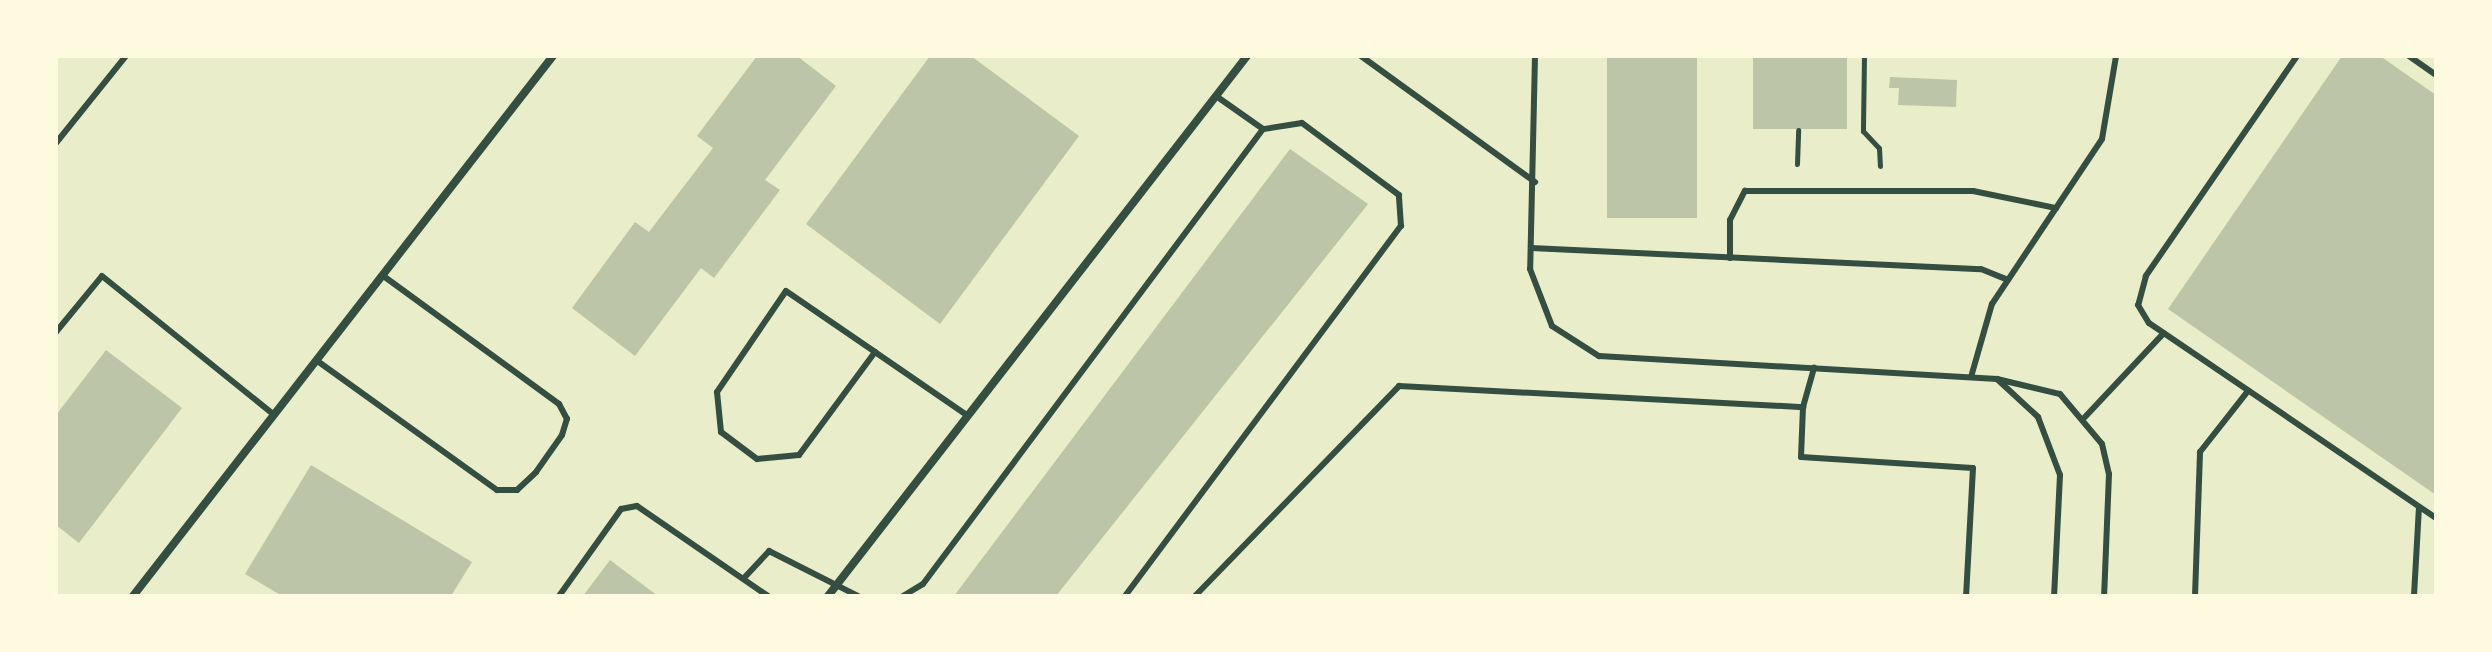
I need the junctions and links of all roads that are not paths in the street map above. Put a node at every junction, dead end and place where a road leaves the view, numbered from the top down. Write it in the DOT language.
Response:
graph roads {
  1 [pos="126,56"];
  2 [pos="553,56"];
  3 [pos="1247,56"];
  4 [pos="1361,56"];
  5 [pos="1535,56"];
  6 [pos="2116,56"];
  7 [pos="2297,56"];
  8 [pos="2409,56"];
  9 [pos="2436,75"];
  10 [pos="1216,96"];
  11 [pos="1263,129"];
  12 [pos="56,143"];
  13 [pos="1535,182"];
  14 [pos="2056,208"];
  15 [pos="1531,248"];
  16 [pos="1730,258"];
  17 [pos="382,275"];
  18 [pos="2008,280"];
  19 [pos="56,332"];
  20 [pos="2164,333"];
  21 [pos="875,352"];
  22 [pos="316,360"];
  23 [pos="1814,368"];
  24 [pos="1971,377"];
  25 [pos="1997,379"];
  26 [pos="2248,391"];
  27 [pos="1803,407"];
  28 [pos="273,414"];
  29 [pos="968,416"];
  30 [pos="2085,417"];
  31 [pos="2419,507"];
  32 [pos="2436,518"];
  33 [pos="744,578"];
  34 [pos="830,592"];
  35 [pos="133,596"];
  36 [pos="559,596"];
  37 [pos="768,596"];
  38 [pos="858,596"];
  39 [pos="903,596"];
  40 [pos="1125,596"];
  41 [pos="1195,596"];
  42 [pos="1966,596"];
  43 [pos="2054,596"];
  44 [pos="2104,596"];
  45 [pos="2195,596"];
  46 [pos="2414,596"];
  1 -- 12 [label="lane"];
  2 -- 17 [label="street"];
  3 -- 10 [label="street"];
  4 -- 13 [label="lane"];
  5 -- 13 [label="lane"];
  6 -- 14 [label="lane"];
  7 -- 20 [label="lane"];
  8 -- 9 [label="lane"];
  10 -- 11 [label="lane"];
  10 -- 29 [label="street"];
  11 -- 39 [label="lane"];
  11 -- 40 [label="lane"];
  13 -- 15 [label="lane"];
  14 -- 16 [label="lane"];
  14 -- 18 [label="lane"];
  15 -- 16 [label="lane"];
  15 -- 23 [label="lane"];
  16 -- 18 [label="lane"];
  17 -- 22 [label="street"];
  17 -- 22 [label="lane"];
  18 -- 24 [label="lane"];
  19 -- 28 [label="lane"];
  20 -- 26 [label="lane"];
  20 -- 30 [label="lane"];
  21 -- 21 [label="lane"];
  21 -- 29 [label="lane"];
  22 -- 28 [label="street"];
  23 -- 24 [label="lane"];
  23 -- 27 [label="lane"];
  24 -- 25 [label="lane"];
  25 -- 30 [label="lane"];
  25 -- 43 [label="lane"];
  26 -- 31 [label="lane"];
  26 -- 45 [label="lane"];
  27 -- 41 [label="lane"];
  27 -- 42 [label="lane"];
  28 -- 35 [label="street"];
  29 -- 34 [label="street"];
  30 -- 44 [label="lane"];
  31 -- 32 [label="lane"];
  31 -- 46 [label="lane"];
  33 -- 34 [label="lane"];
  33 -- 36 [label="lane"];
  33 -- 37 [label="lane"];
  34 -- 38 [label="lane"];
}
